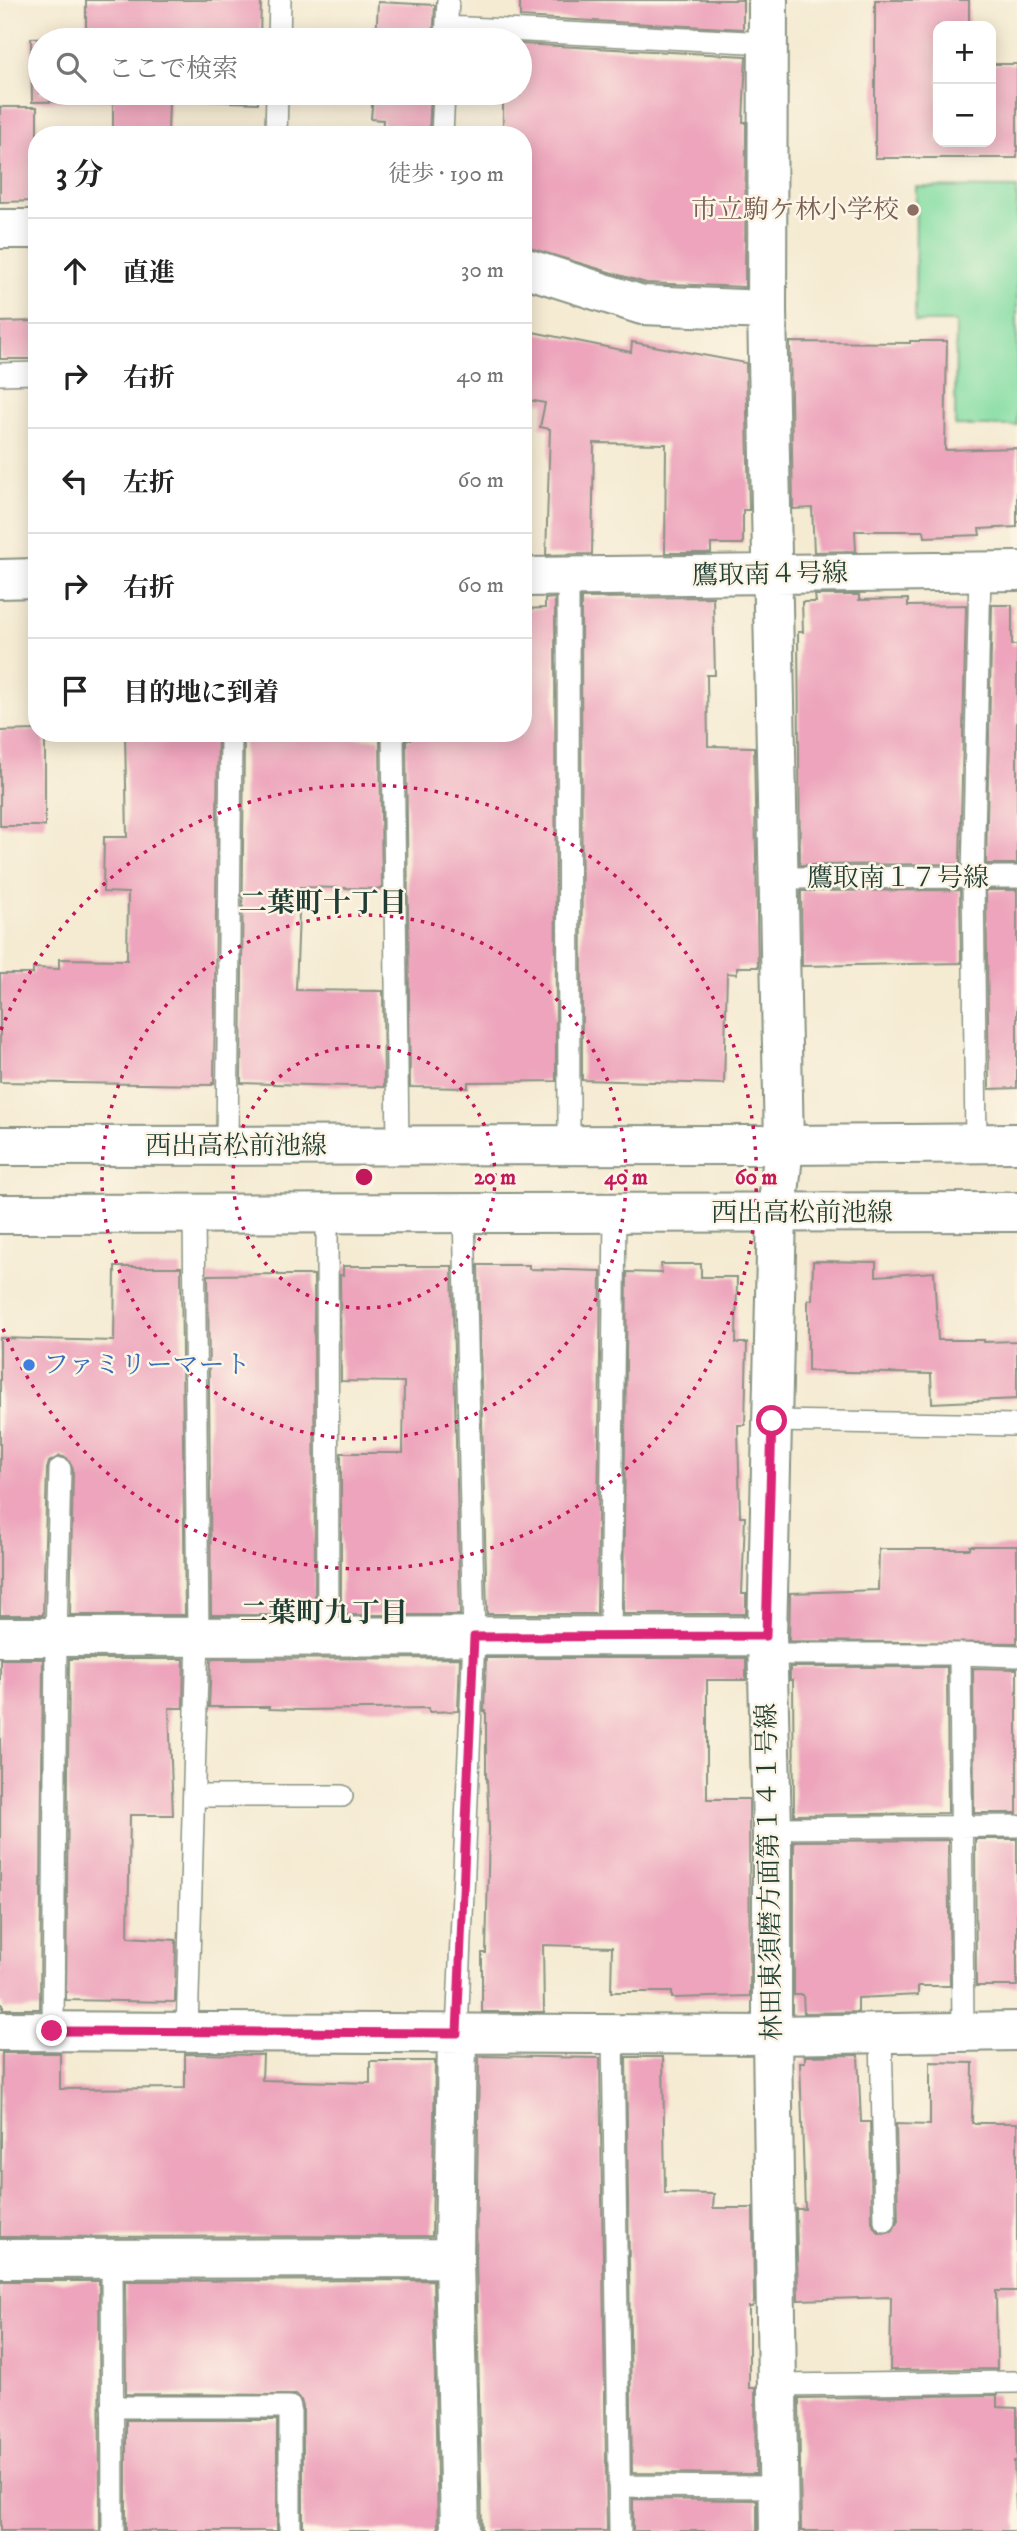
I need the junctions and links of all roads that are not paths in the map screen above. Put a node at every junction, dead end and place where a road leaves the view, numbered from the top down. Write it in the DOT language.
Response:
graph roads {
  1 [pos="280,0"];
  2 [pos="448,0"];
  3 [pos="768,0"];
  4 [pos="279,28"];
  5 [pos="447,28"];
  6 [pos="532,36"];
  7 [pos="768,43"];
  8 [pos="277,105"];
  9 [pos="443,105"];
  10 [pos="276,126"];
  11 [pos="442,126"];
  12 [pos="0,229"];
  13 [pos="28,229"];
  14 [pos="532,270"];
  15 [pos="767,310"];
  16 [pos="28,373"];
  17 [pos="0,374"];
  18 [pos="999,572"];
  19 [pos="773,575"];
  20 [pos="568,576"];
  21 [pos="532,577"];
  22 [pos="28,578"];
  23 [pos="0,579"];
  24 [pos="231,742"];
  25 [pos="393,742"];
  26 [pos="973,877"];
  27 [pos="1017,877"];
  28 [pos="779,878"];
  29 [pos="976,1143"];
  30 [pos="1017,1143"];
  31 [pos="569,1145"];
  32 [pos="0,1146"];
  33 [pos="227,1146"];
  34 [pos="398,1146"];
  35 [pos="784,1146"];
  36 [pos="1017,1212"];
  37 [pos="327,1213"];
  38 [pos="464,1213"];
  39 [pos="615,1213"];
  40 [pos="777,1213"];
  41 [pos="0,1214"];
  42 [pos="194,1214"];
  43 [pos="772,1421"];
  44 [pos="1017,1425"];
  45 [pos="60,1469"];
  46 [pos="0,1637"];
  47 [pos="56,1637"];
  48 [pos="198,1637"];
  49 [pos="328,1637"];
  50 [pos="474,1637"];
  51 [pos="610,1637"];
  52 [pos="767,1645"];
  53 [pos="960,1654"];
  54 [pos="1017,1656"];
  55 [pos="194,1796"];
  56 [pos="342,1797"];
  57 [pos="1017,1826"];
  58 [pos="963,1827"];
  59 [pos="772,1828"];
  60 [pos="0,2031"];
  61 [pos="52,2031"];
  62 [pos="187,2032"];
  63 [pos="963,2032"];
  64 [pos="1017,2032"];
  65 [pos="457,2033"];
  66 [pos="881,2033"];
  67 [pos="613,2034"];
  68 [pos="772,2035"];
  69 [pos="885,2221"];
  70 [pos="112,2258"];
  71 [pos="454,2258"];
  72 [pos="0,2259"];
  73 [pos="1017,2382"];
  74 [pos="777,2385"];
  75 [pos="112,2407"];
  76 [pos="619,2486"];
  77 [pos="779,2487"];
  78 [pos="113,2531"];
  79 [pos="290,2531"];
  80 [pos="460,2531"];
  81 [pos="620,2531"];
  82 [pos="779,2531"];
  1 -- 4 [label="lane"];
  2 -- 5 [label="lane"];
  3 -- 7 [label="street, 林田東須磨方面第１４１号線"];
  6 -- 7 [label="lane"];
  7 -- 15 [label="street, 林田東須磨方面第１４１号線"];
  8 -- 10 [label="lane"];
  9 -- 11 [label="lane"];
  12 -- 13 [label="street"];
  14 -- 15 [label="street"];
  15 -- 19 [label="street, 林田東須磨方面第１４１号線"];
  16 -- 17 [label="lane"];
  18 -- 19 [label="street, 鷹取南４号線"];
  18 -- 26 [label="lane"];
  19 -- 20 [label="street, 鷹取南４号線"];
  19 -- 28 [label="street, 林田東須磨方面第１４１号線"];
  20 -- 21 [label="street, 鷹取南４号線"];
  20 -- 31 [label="lane"];
  22 -- 23 [label="street"];
  24 -- 33 [label="lane"];
  25 -- 34 [label="lane"];
  26 -- 27 [label="lane, 鷹取南１７号線"];
  26 -- 28 [label="lane, 鷹取南１７号線"];
  26 -- 29 [label="lane"];
  28 -- 35 [label="street, 林田東須磨方面第１４１号線"];
  29 -- 30 [label="street, 西出高松前池線"];
  29 -- 35 [label="street, 西出高松前池線"];
  31 -- 34 [label="street, 西出高松前池線"];
  31 -- 35 [label="street, 西出高松前池線"];
  32 -- 33 [label="street, 西出高松前池線"];
  33 -- 34 [label="street, 西出高松前池線"];
  35 -- 40 [label="street, 林田東須磨方面第１４１号線"];
  36 -- 40 [label="street, 西出高松前池線"];
  37 -- 38 [label="street, 西出高松前池線"];
  37 -- 42 [label="street, 西出高松前池線"];
  37 -- 49 [label="lane"];
  38 -- 39 [label="street, 西出高松前池線"];
  38 -- 50 [label="lane"];
  39 -- 40 [label="street, 西出高松前池線"];
  39 -- 51 [label="lane"];
  40 -- 43 [label="street, 林田東須磨方面第１４１号線"];
  41 -- 42 [label="street, 西出高松前池線"];
  42 -- 48 [label="lane"];
  43 -- 44 [label="lane"];
  43 -- 52 [label="street, 林田東須磨方面第１４１号線"];
  45 -- 47 [label="lane"];
  46 -- 47 [label="street"];
  47 -- 48 [label="street"];
  47 -- 61 [label="lane"];
  48 -- 49 [label="street"];
  48 -- 55 [label="lane"];
  49 -- 50 [label="street"];
  50 -- 51 [label="street"];
  50 -- 65 [label="lane"];
  51 -- 52 [label="street"];
  52 -- 53 [label="lane"];
  52 -- 59 [label="street, 林田東須磨方面第１４１号線"];
  53 -- 54 [label="lane"];
  53 -- 58 [label="lane"];
  55 -- 56 [label="lane"];
  55 -- 62 [label="lane"];
  57 -- 58 [label="lane"];
  58 -- 59 [label="lane"];
  58 -- 63 [label="lane"];
  59 -- 68 [label="street, 林田東須磨方面第１４１号線"];
  60 -- 61 [label="street"];
  61 -- 62 [label="street"];
  62 -- 65 [label="street"];
  63 -- 64 [label="street"];
  63 -- 66 [label="street"];
  65 -- 67 [label="street"];
  65 -- 71 [label="street"];
  66 -- 68 [label="street"];
  66 -- 69 [label="lane"];
  67 -- 68 [label="street"];
  67 -- 76 [label="lane"];
  68 -- 74 [label="street, 林田東須磨方面第１４１号線"];
  70 -- 71 [label="street"];
  70 -- 72 [label="street"];
  70 -- 75 [label="lane"];
  71 -- 80 [label="street"];
  73 -- 74 [label="lane"];
  74 -- 77 [label="street, 林田東須磨方面第１４１号線"];
  75 -- 78 [label="lane"];
  75 -- 79 [label="lane"];
  76 -- 77 [label="lane"];
  76 -- 81 [label="lane"];
  77 -- 82 [label="street, 林田東須磨方面第１４１号線"];
}
